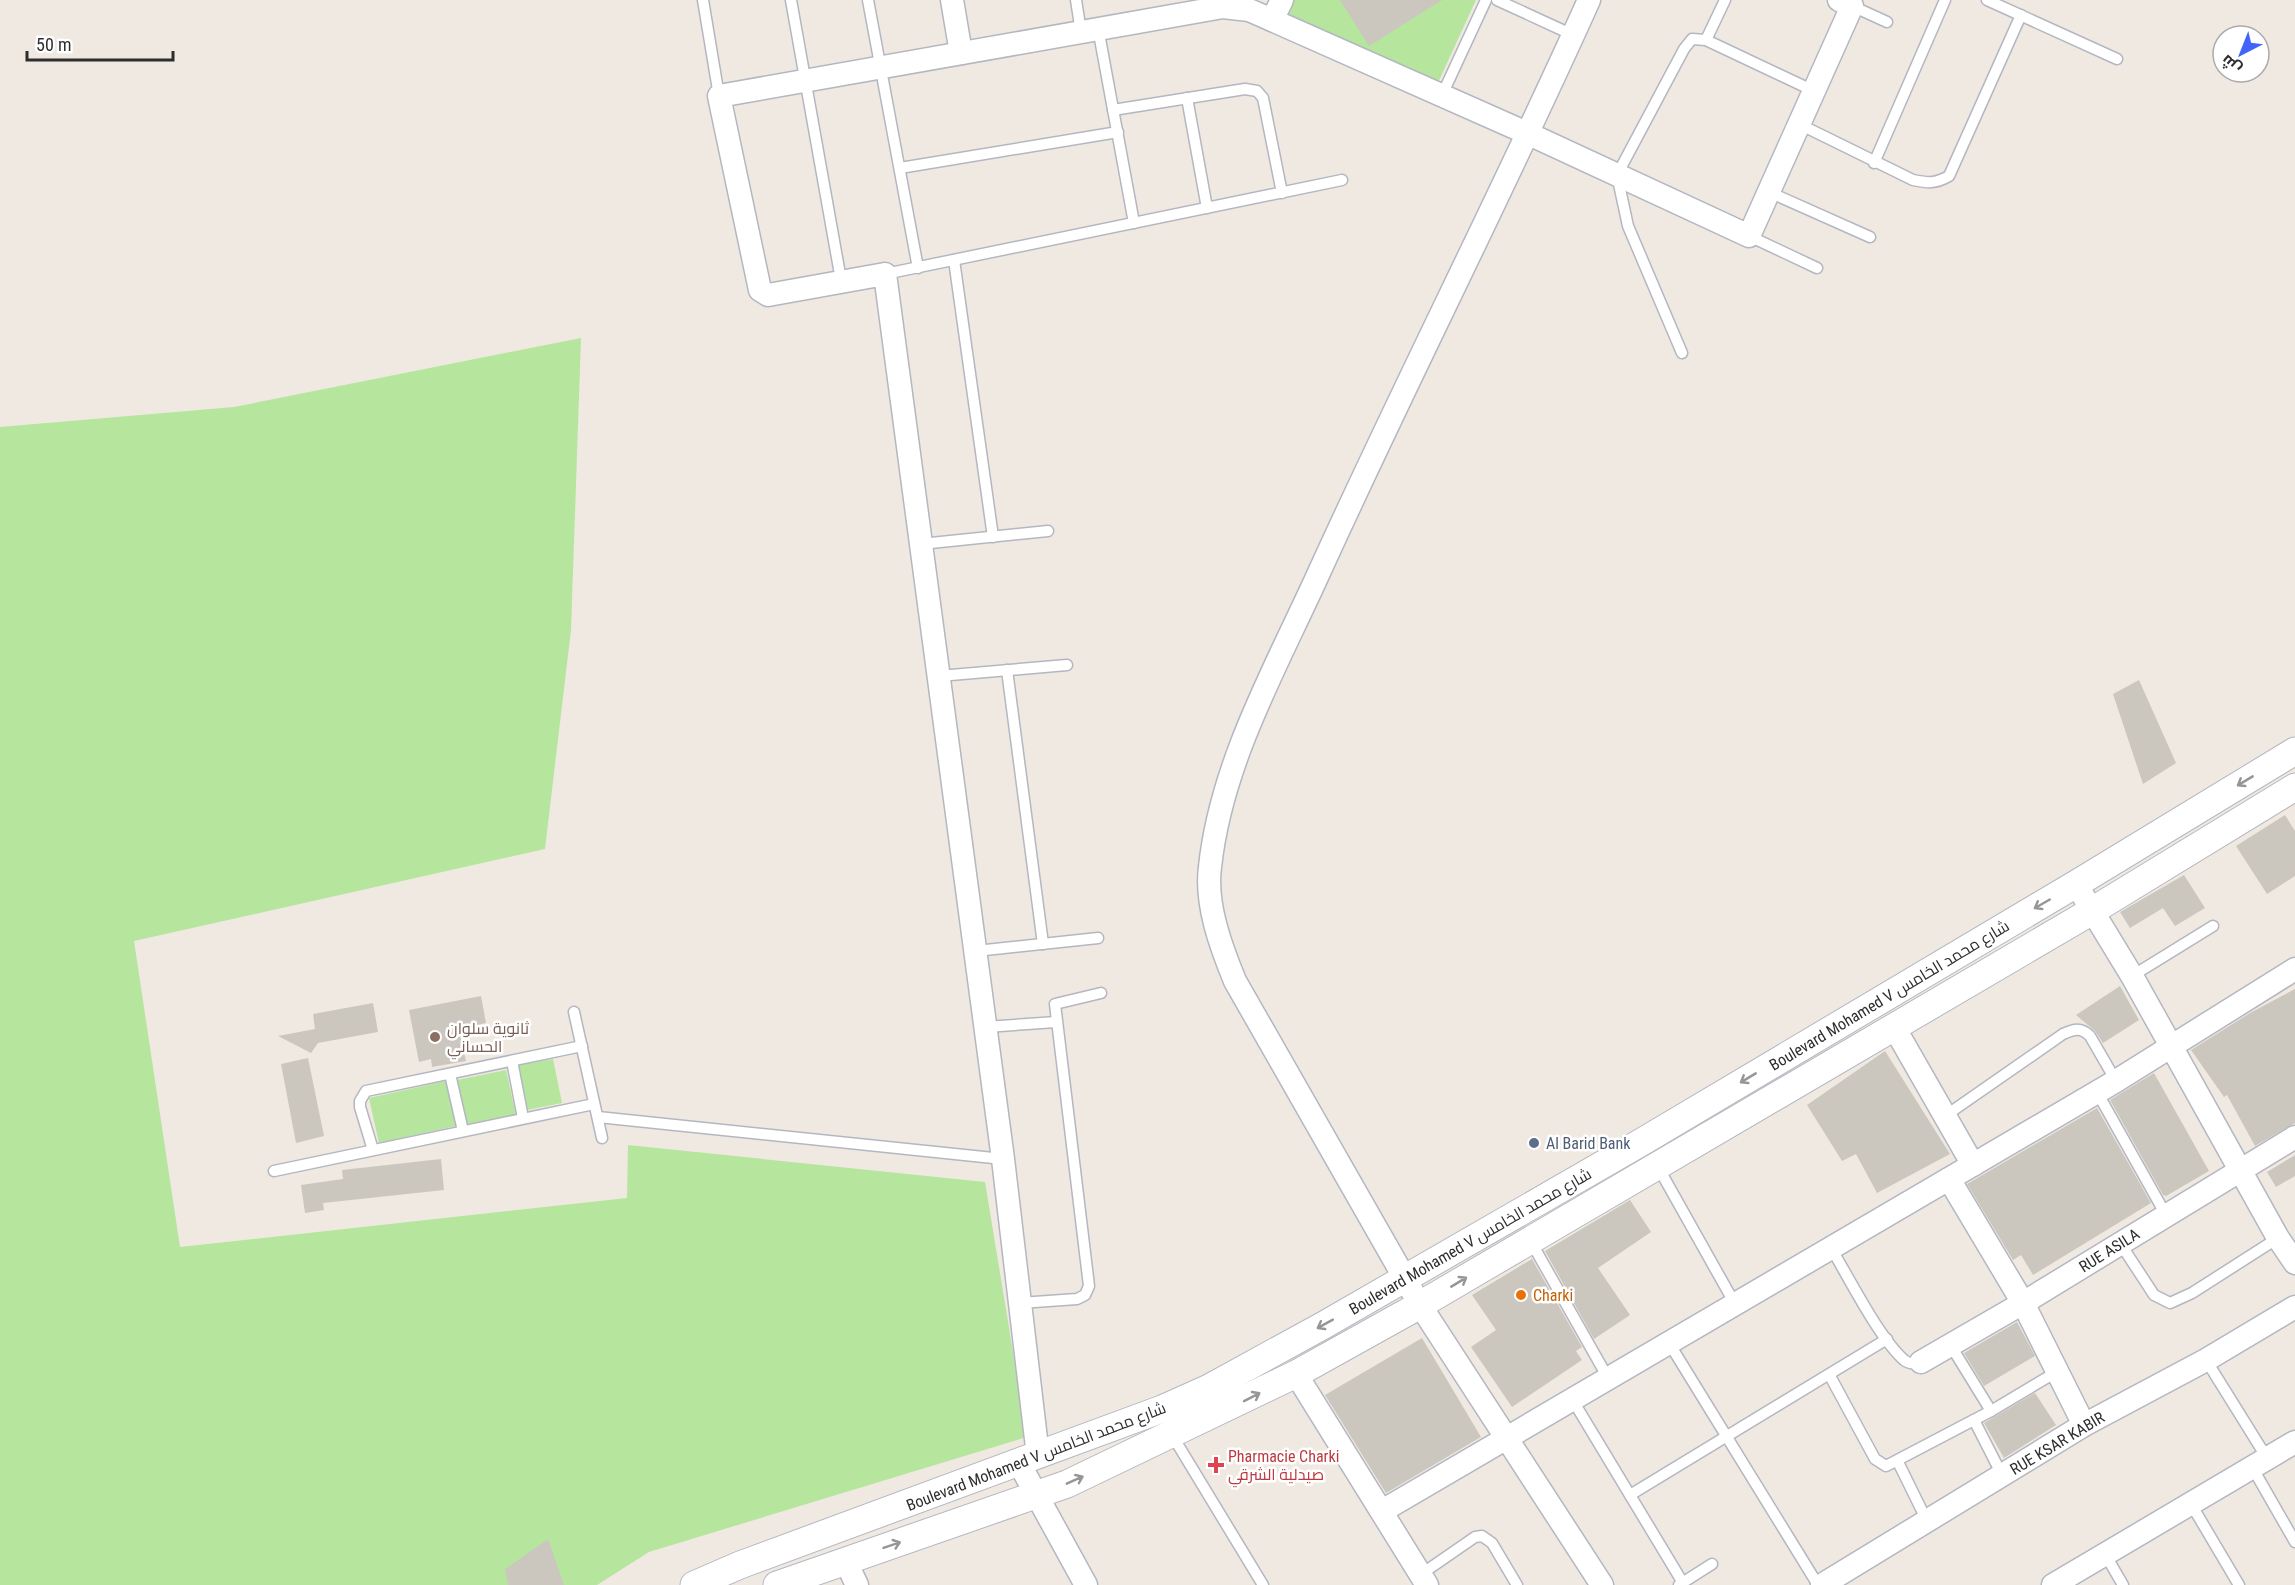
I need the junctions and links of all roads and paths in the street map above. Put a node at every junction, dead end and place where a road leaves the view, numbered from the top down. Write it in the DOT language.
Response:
graph roads {
  1 [pos="703,0"];
  2 [pos="791,0"];
  3 [pos="868,0"];
  4 [pos="952,0"];
  5 [pos="1076,0"];
  6 [pos="1486,0"];
  7 [pos="1497,0"];
  8 [pos="1589,0"];
  9 [pos="1725,0"];
  10 [pos="1945,0"];
  11 [pos="1993,1"];
  12 [pos="1849,2"];
  13 [pos="1277,10"];
  14 [pos="2021,15"];
  15 [pos="1887,22"];
  16 [pos="1090,30"];
  17 [pos="1573,35"];
  18 [pos="1706,40"];
  19 [pos="961,53"];
  20 [pos="2117,59"];
  21 [pos="881,67"];
  22 [pos="806,81"];
  23 [pos="1814,91"];
  24 [pos="1442,95"];
  25 [pos="719,96"];
  26 [pos="1187,98"];
  27 [pos="1113,110"];
  28 [pos="1799,124"];
  29 [pos="1118,132"];
  30 [pos="1529,134"];
  31 [pos="1874,163"];
  32 [pos="900,168"];
  33 [pos="1617,175"];
  34 [pos="1342,180"];
  35 [pos="1768,192"];
  36 [pos="1282,193"];
  37 [pos="1207,208"];
  38 [pos="1134,223"];
  39 [pos="1749,236"];
  40 [pos="1870,237"];
  41 [pos="954,260"];
  42 [pos="918,268"];
  43 [pos="1817,268"];
  44 [pos="885,274"];
  45 [pos="841,280"];
  46 [pos="1682,353"];
  47 [pos="1048,531"];
  48 [pos="993,537"];
  49 [pos="921,544"];
  50 [pos="1067,665"];
  51 [pos="1007,670"];
  52 [pos="939,676"];
  53 [pos="2295,751"];
  54 [pos="2295,787"];
  55 [pos="2076,884"];
  56 [pos="2092,911"];
  57 [pos="2212,926"];
  58 [pos="1098,938"];
  59 [pos="1042,944"];
  60 [pos="976,951"];
  61 [pos="2295,969"];
  62 [pos="2132,976"];
  63 [pos="1101,993"];
  64 [pos="574,1012"];
  65 [pos="1056,1022"];
  66 [pos="986,1027"];
  67 [pos="1894,1028"];
  68 [pos="2170,1045"];
  69 [pos="582,1046"];
  70 [pos="512,1061"];
  71 [pos="450,1074"];
  72 [pos="2106,1087"];
  73 [pos="594,1104"];
  74 [pos="1945,1116"];
  75 [pos="598,1117"];
  76 [pos="523,1118"];
  77 [pos="463,1131"];
  78 [pos="2295,1137"];
  79 [pos="602,1138"];
  80 [pos="373,1150"];
  81 [pos="1003,1159"];
  82 [pos="1973,1165"];
  83 [pos="1658,1167"];
  84 [pos="2241,1170"];
  85 [pos="274,1171"];
  86 [pos="1949,1179"];
  87 [pos="2166,1215"];
  88 [pos="2278,1238"];
  89 [pos="1530,1240"];
  90 [pos="2120,1243"];
  91 [pos="1831,1248"];
  92 [pos="2295,1263"];
  93 [pos="1405,1276"];
  94 [pos="2023,1303"];
  95 [pos="1020,1304"];
  96 [pos="1736,1304"];
  97 [pos="1420,1305"];
  98 [pos="2295,1306"];
  99 [pos="1887,1340"];
  100 [pos="1669,1343"];
  101 [pos="1951,1346"];
  102 [pos="2206,1360"];
  103 [pos="1921,1362"];
  104 [pos="2058,1371"];
  105 [pos="1296,1374"];
  106 [pos="1830,1376"];
  107 [pos="1608,1378"];
  108 [pos="1572,1399"];
  109 [pos="1991,1411"];
  110 [pos="1974,1420"];
  111 [pos="2084,1425"];
  112 [pos="1172,1435"];
  113 [pos="1507,1437"];
  114 [pos="1727,1438"];
  115 [pos="2295,1442"];
  116 [pos="1028,1459"];
  117 [pos="1898,1462"];
  118 [pos="2260,1462"];
  119 [pos="2002,1475"];
  120 [pos="1034,1495"];
  121 [pos="1630,1495"];
  122 [pos="2191,1504"];
  123 [pos="1382,1511"];
  124 [pos="1927,1521"];
  125 [pos="2295,1542"];
  126 [pos="2105,1554"];
  127 [pos="846,1560"];
  128 [pos="1712,1564"];
  129 [pos="1424,1580"];
  130 [pos="1681,1584"];
  131 [pos="694,1585"];
  132 [pos="777,1585"];
  133 [pos="857,1585"];
  134 [pos="1086,1585"];
  135 [pos="1263,1585"];
  136 [pos="1517,1585"];
  137 [pos="1602,1585"];
  138 [pos="1820,1585"];
  139 [pos="2053,1585"];
  140 [pos="2123,1585"];
  141 [pos="2239,1585"];
  1 -- 25 [label="lane"];
  2 -- 22 [label="lane"];
  3 -- 21 [label="lane"];
  4 -- 19 [label="street"];
  5 -- 16 [label="lane"];
  6 -- 24 [label="lane"];
  7 -- 17 [label="lane"];
  8 -- 17 [label="street"];
  9 -- 18 [label="lane"];
  10 -- 31 [label="lane"];
  11 -- 14 [label="lane"];
  12 -- 15 [label="lane"];
  12 -- 23 [label="street"];
  13 -- 16 [label="street"];
  13 -- 24 [label="street"];
  14 -- 20 [label="lane"];
  14 -- 31 [label="lane"];
  16 -- 19 [label="street"];
  16 -- 27 [label="lane"];
  17 -- 30 [label="street"];
  18 -- 23 [label="lane"];
  18 -- 33 [label="lane"];
  19 -- 21 [label="street"];
  21 -- 22 [label="street"];
  21 -- 32 [label="lane"];
  22 -- 25 [label="street"];
  22 -- 45 [label="lane"];
  23 -- 28 [label="street"];
  24 -- 30 [label="street"];
  25 -- 45 [label="street"];
  26 -- 27 [label="lane"];
  26 -- 36 [label="lane"];
  26 -- 37 [label="lane"];
  27 -- 29 [label="lane"];
  28 -- 31 [label="lane"];
  28 -- 35 [label="street"];
  29 -- 32 [label="lane"];
  29 -- 38 [label="lane"];
  30 -- 33 [label="street"];
  30 -- 93 [label="street"];
  32 -- 42 [label="lane"];
  33 -- 39 [label="street"];
  33 -- 46 [label="lane"];
  34 -- 36 [label="lane"];
  35 -- 39 [label="street"];
  35 -- 40 [label="lane"];
  36 -- 37 [label="lane"];
  37 -- 38 [label="lane"];
  38 -- 41 [label="lane"];
  39 -- 43 [label="lane"];
  41 -- 42 [label="lane"];
  41 -- 48 [label="lane"];
  42 -- 44 [label="lane"];
  44 -- 45 [label="street"];
  44 -- 49 [label="street"];
  47 -- 48 [label="lane"];
  48 -- 49 [label="lane"];
  49 -- 52 [label="street"];
  50 -- 51 [label="lane"];
  51 -- 52 [label="lane"];
  51 -- 59 [label="lane"];
  52 -- 60 [label="street"];
  53 -- 55 [label="street, Boulevard Mohamed V شارع محمد الخامس, one-way"];
  54 -- 56 [label="street, Boulevard Mohamed V شارع محمد الخامس"];
  55 -- 56 [label="street"];
  55 -- 93 [label="street, Boulevard Mohamed V شارع محمد الخامس, one-way"];
  56 -- 62 [label="street"];
  56 -- 67 [label="street, Boulevard Mohamed V شارع محمد الخامس"];
  57 -- 62 [label="lane"];
  58 -- 59 [label="lane"];
  59 -- 60 [label="lane"];
  60 -- 66 [label="street"];
  61 -- 68 [label="street"];
  62 -- 68 [label="street"];
  63 -- 65 [label="lane"];
  64 -- 69 [label="lane"];
  65 -- 66 [label="lane"];
  65 -- 95 [label="lane"];
  66 -- 81 [label="street"];
  67 -- 74 [label="street"];
  67 -- 83 [label="street, Boulevard Mohamed V شارع محمد الخامس"];
  68 -- 72 [label="street"];
  68 -- 84 [label="street"];
  69 -- 70 [label="lane"];
  69 -- 73 [label="lane"];
  70 -- 71 [label="lane"];
  70 -- 76 [label="lane"];
  71 -- 77 [label="lane"];
  71 -- 80 [label="lane"];
  72 -- 74 [label="lane"];
  72 -- 82 [label="street"];
  72 -- 87 [label="lane"];
  73 -- 75 [label="lane"];
  73 -- 76 [label="lane"];
  74 -- 82 [label="street"];
  75 -- 79 [label="lane"];
  75 -- 81 [label="lane"];
  76 -- 77 [label="lane"];
  77 -- 80 [label="lane"];
  78 -- 84 [label="street, RUE ASILA"];
  80 -- 85 [label="lane"];
  81 -- 95 [label="street"];
  82 -- 86 [label="street"];
  83 -- 89 [label="street, Boulevard Mohamed V شارع محمد الخامس"];
  83 -- 96 [label="lane"];
  84 -- 87 [label="street, RUE ASILA"];
  84 -- 88 [label="street"];
  86 -- 91 [label="street"];
  86 -- 94 [label="street"];
  87 -- 90 [label="street, RUE ASILA"];
  88 -- 90 [label="lane"];
  88 -- 92 [label="street"];
  97 -- 89 [label="street, Boulevard Mohamed V شارع محمد الخامس, one-way"];
  89 -- 107 [label="lane"];
  90 -- 94 [label="street, RUE ASILA"];
  91 -- 96 [label="street"];
  91 -- 99 [label="lane"];
  93 -- 97 [label="street"];
  93 -- 116 [label="street, Boulevard Mohamed V شارع محمد الخامس, one-way"];
  94 -- 101 [label="street, RUE ASILA"];
  94 -- 104 [label="street"];
  95 -- 116 [label="street"];
  96 -- 100 [label="street"];
  97 -- 105 [label="street, Boulevard Mohamed V شارع محمد الخامس"];
  97 -- 113 [label="street"];
  98 -- 102 [label="street, RUE KSAR KABIR"];
  99 -- 103 [label="lane"];
  99 -- 106 [label="lane"];
  100 -- 107 [label="street"];
  100 -- 114 [label="lane"];
  101 -- 103 [label="street, RUE ASILA"];
  101 -- 109 [label="lane"];
  102 -- 111 [label="street, RUE KSAR KABIR"];
  102 -- 118 [label="lane"];
  104 -- 109 [label="lane"];
  104 -- 111 [label="street"];
  112 -- 105 [label="street, Boulevard Mohamed V شارع محمد الخامس, one-way"];
  105 -- 123 [label="street"];
  106 -- 114 [label="lane"];
  106 -- 117 [label="lane"];
  107 -- 108 [label="street"];
  108 -- 113 [label="street"];
  108 -- 121 [label="lane"];
  109 -- 110 [label="lane"];
  110 -- 117 [label="lane"];
  110 -- 119 [label="lane"];
  111 -- 119 [label="street, RUE KSAR KABIR"];
  120 -- 112 [label="street, Boulevard Mohamed V شارع محمد الخامس, one-way"];
  112 -- 135 [label="lane"];
  113 -- 123 [label="street"];
  113 -- 137 [label="street"];
  114 -- 121 [label="lane"];
  114 -- 138 [label="lane"];
  115 -- 118 [label="street"];
  116 -- 120 [label="street"];
  116 -- 131 [label="street, Boulevard Mohamed V شارع محمد الخامس"];
  117 -- 124 [label="lane"];
  118 -- 122 [label="street"];
  118 -- 125 [label="lane"];
  119 -- 124 [label="street, RUE KSAR KABIR"];
  127 -- 120 [label="street, Boulevard Mohamed V شارع محمد الخامس, one-way"];
  120 -- 134 [label="street"];
  121 -- 130 [label="lane"];
  122 -- 126 [label="street"];
  122 -- 141 [label="lane"];
  123 -- 129 [label="street"];
  124 -- 138 [label="street, RUE KSAR KABIR"];
  126 -- 139 [label="street"];
  126 -- 140 [label="lane"];
  127 -- 132 [label="street, Boulevard Mohamed V شارع محمد الخامس"];
  127 -- 133 [label="street"];
  128 -- 130 [label="lane"];
  129 -- 136 [label="lane"];
}
